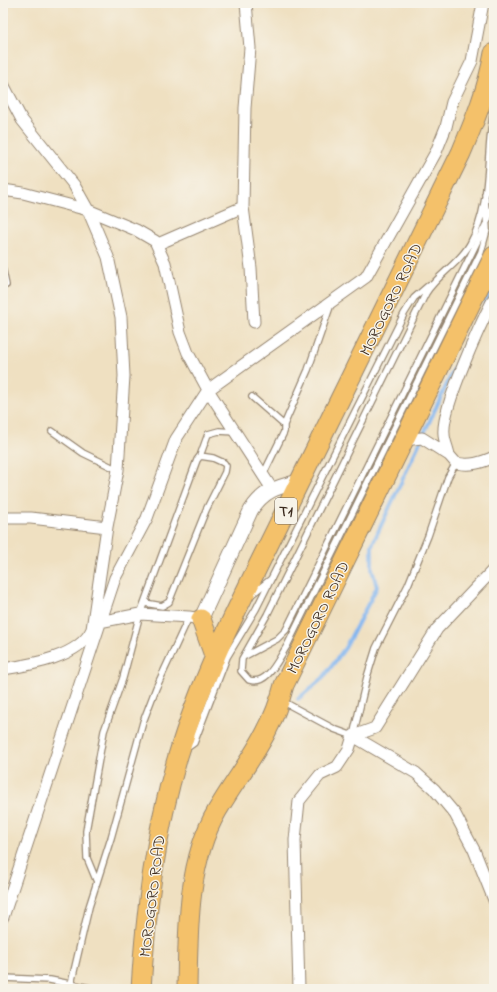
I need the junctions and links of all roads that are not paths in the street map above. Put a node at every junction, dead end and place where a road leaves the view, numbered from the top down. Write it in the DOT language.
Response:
graph roads {
  1 [pos="246,3"];
  2 [pos="483,3"];
  3 [pos="494,53"];
  4 [pos="3,84"];
  5 [pos="494,110"];
  6 [pos="3,190"];
  7 [pos="485,194"];
  8 [pos="494,202"];
  9 [pos="243,207"];
  10 [pos="88,210"];
  11 [pos="488,220"];
  12 [pos="158,244"];
  13 [pos="494,256"];
  14 [pos="3,271"];
  15 [pos="432,282"];
  16 [pos="6,285"];
  17 [pos="494,298"];
  18 [pos="332,302"];
  19 [pos="254,322"];
  20 [pos="208,390"];
  21 [pos="252,397"];
  22 [pos="284,425"];
  23 [pos="52,431"];
  24 [pos="235,432"];
  25 [pos="404,440"];
  26 [pos="200,456"];
  27 [pos="494,457"];
  28 [pos="453,459"];
  29 [pos="118,470"];
  30 [pos="263,475"];
  31 [pos="300,481"];
  32 [pos="272,489"];
  33 [pos="3,518"];
  34 [pos="107,527"];
  35 [pos="494,569"];
  36 [pos="272,577"];
  37 [pos="145,603"];
  38 [pos="240,604"];
  39 [pos="140,614"];
  40 [pos="195,618"];
  41 [pos="97,623"];
  42 [pos="215,658"];
  43 [pos="242,659"];
  44 [pos="3,669"];
  45 [pos="280,700"];
  46 [pos="353,736"];
  47 [pos="178,756"];
  48 [pos="97,882"];
  49 [pos="494,900"];
  50 [pos="3,917"];
  51 [pos="3,978"];
  52 [pos="71,984"];
  53 [pos="81,988"];
  54 [pos="95,989"];
  55 [pos="141,989"];
  56 [pos="187,989"];
  57 [pos="299,989"];
  1 -- 9 [label="street"];
  2 -- 18 [label="street"];
  3 -- 31 [label="highway, MOROGORO ROAD / T1"];
  4 -- 10 [label="street"];
  5 -- 7 [label="lane, MOROGORO ROAD"];
  6 -- 10 [label="street"];
  7 -- 11 [label="lane, MOROGORO ROAD"];
  7 -- 15 [label="lane, MOROGORO ROAD"];
  8 -- 11 [label="lane, MOROGORO ROAD"];
  9 -- 12 [label="street"];
  9 -- 19 [label="street"];
  10 -- 12 [label="street"];
  10 -- 29 [label="street"];
  11 -- 43 [label="lane, MOROGORO ROAD"];
  11 -- 43 [label="lane, MOROGORO ROAD"];
  12 -- 20 [label="street"];
  13 -- 25 [label="highway, MOROGORO ROAD"];
  14 -- 16 [label="lane"];
  15 -- 36 [label="lane, MOROGORO ROAD"];
  15 -- 43 [label="lane, MOROGORO ROAD"];
  17 -- 28 [label="street"];
  18 -- 20 [label="street"];
  18 -- 22 [label="lane"];
  20 -- 24 [label="street"];
  20 -- 41 [label="street"];
  21 -- 22 [label="lane"];
  22 -- 30 [label="lane"];
  23 -- 29 [label="lane"];
  24 -- 26 [label="lane"];
  24 -- 30 [label="street"];
  25 -- 28 [label="street"];
  25 -- 45 [label="highway, MOROGORO ROAD"];
  26 -- 37 [label="lane"];
  26 -- 37 [label="lane"];
  27 -- 28 [label="street"];
  28 -- 46 [label="lane"];
  29 -- 34 [label="street"];
  30 -- 32 [label="street"];
  31 -- 32 [label="street"];
  31 -- 38 [label="highway, MOROGORO ROAD / T1"];
  32 -- 40 [label="street"];
  33 -- 34 [label="street"];
  34 -- 41 [label="street"];
  35 -- 46 [label="street"];
  36 -- 38 [label="lane, MOROGORO ROAD"];
  36 -- 47 [label="lane, MOROGORO ROAD"];
  37 -- 39 [label="lane"];
  38 -- 42 [label="highway, MOROGORO ROAD / T1"];
  39 -- 40 [label="street"];
  39 -- 41 [label="street"];
  39 -- 48 [label="lane"];
  40 -- 42 [label="highway"];
  40 -- 48 [label="lane"];
  41 -- 44 [label="street"];
  41 -- 50 [label="street"];
  42 -- 47 [label="highway, MOROGORO ROAD / T1"];
  45 -- 46 [label="lane"];
  45 -- 56 [label="highway, MOROGORO ROAD"];
  46 -- 49 [label="street"];
  46 -- 57 [label="street"];
  47 -- 55 [label="highway, MOROGORO ROAD / T1"];
  48 -- 52 [label="lane"];
  51 -- 52 [label="lane"];
  52 -- 53 [label="lane"];
  53 -- 54 [label="lane"];
}
